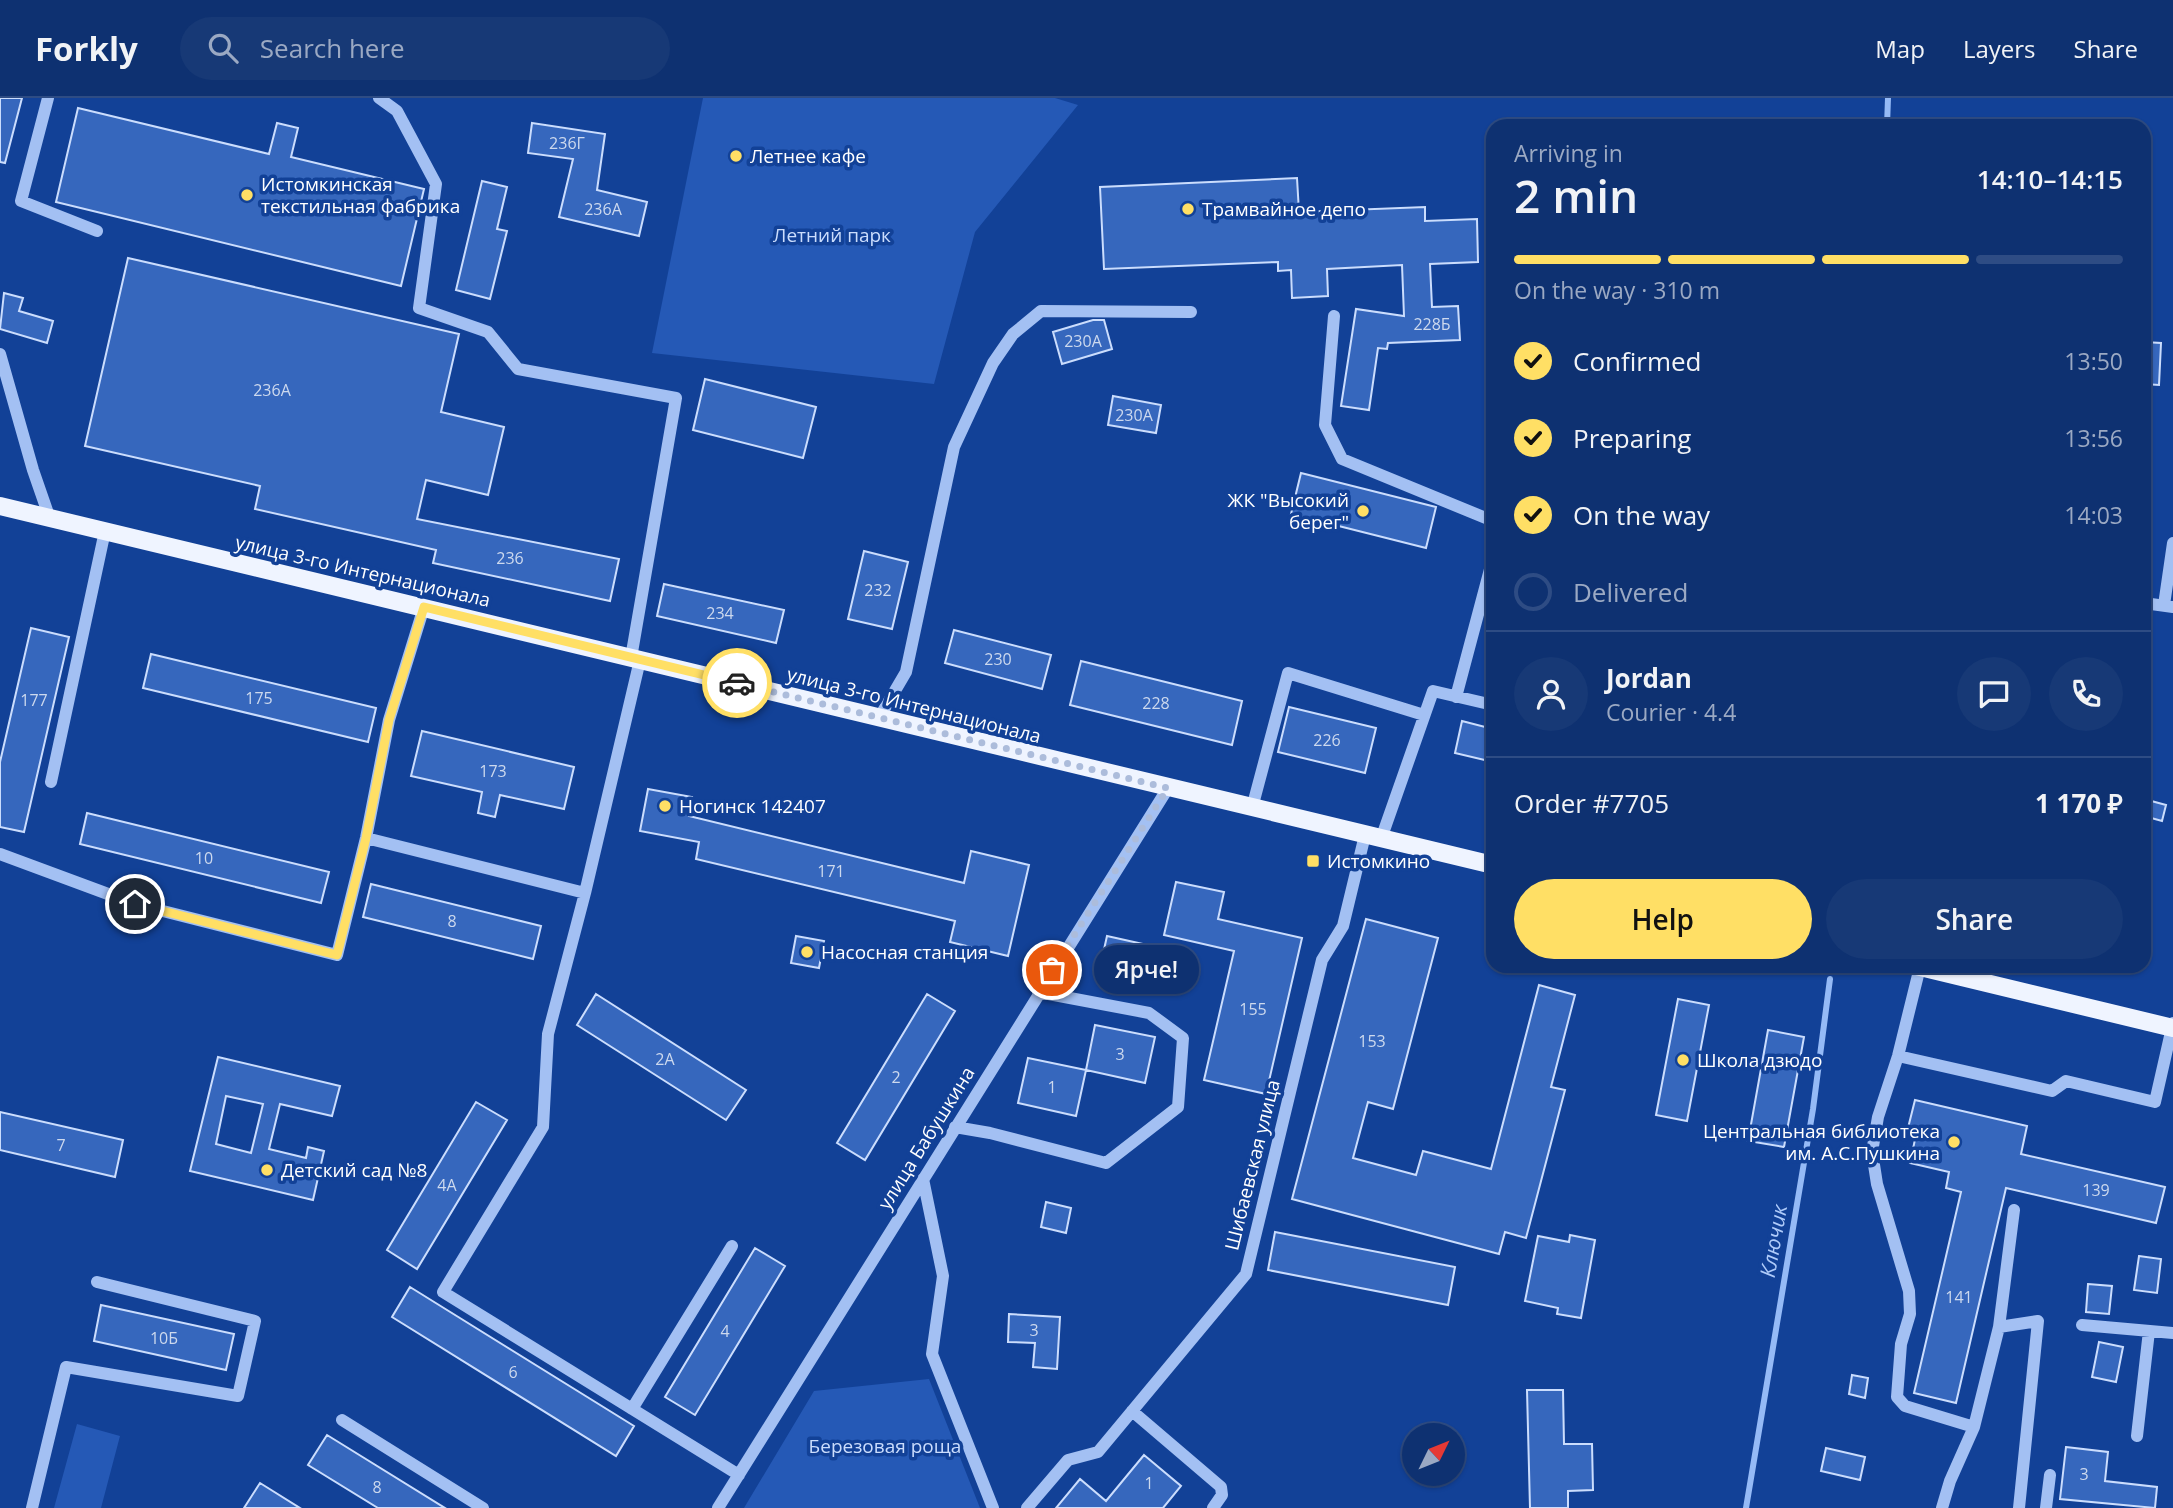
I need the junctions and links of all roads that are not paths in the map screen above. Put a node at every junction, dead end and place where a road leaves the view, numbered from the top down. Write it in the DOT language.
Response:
graph roads {
  1 [pos="48,98"];
  2 [pos="379,98"];
  3 [pos="97,230"];
  4 [pos="1191,312"];
  5 [pos="1335,316"];
  6 [pos="0,354"];
  7 [pos="0,506"];
  8 [pos="1486,518"];
  9 [pos="50,519"];
  10 [pos="105,531"];
  11 [pos="2173,543"];
  12 [pos="1486,584"];
  13 [pos="2168,606"];
  14 [pos="424,607"];
  15 [pos="635,659"];
  16 [pos="1456,697"];
  17 [pos="1486,703"];
  18 [pos="1424,716"];
  19 [pos="879,718"];
  20 [pos="51,782"];
  21 [pos="1168,788"];
  22 [pos="1252,808"];
  23 [pos="1373,837"];
  24 [pos="366,838"];
  25 [pos="0,854"];
  26 [pos="1486,863"];
  27 [pos="585,893"];
  28 [pos="1916,973"];
  29 [pos="1947,973"];
  30 [pos="1038,992"];
  31 [pos="2173,1023"];
  32 [pos="2173,1028"];
  33 [pos="1898,1056"];
  34 [pos="956,1127"];
  35 [pos="923,1179"];
  36 [pos="2014,1210"];
  37 [pos="732,1246"];
  38 [pos="97,1282"];
  39 [pos="2082,1325"];
  40 [pos="1999,1327"];
  41 [pos="2149,1331"];
  42 [pos="2173,1334"];
  43 [pos="632,1409"];
  44 [pos="1132,1411"];
  45 [pos="342,1420"];
  46 [pos="1973,1427"];
  47 [pos="2137,1436"];
  48 [pos="739,1475"];
  49 [pos="2050,1475"];
  50 [pos="32,1508"];
  51 [pos="483,1508"];
  52 [pos="718,1508"];
  53 [pos="993,1508"];
  54 [pos="1027,1508"];
  55 [pos="1213,1508"];
  56 [pos="1942,1508"];
  57 [pos="2019,1508"];
  58 [pos="2046,1508"];
  1 -- 3 [label="street"];
  2 -- 15 [label="street"];
  4 -- 19 [label="street"];
  5 -- 8 [label="street"];
  6 -- 9 [label="street"];
  7 -- 9 [label="main road, улица 3-го Интернационала"];
  9 -- 10 [label="main road, улица 3-го Интернационала"];
  10 -- 14 [label="main road, улица 3-го Интернационала"];
  10 -- 20 [label="street"];
  11 -- 13 [label="street"];
  12 -- 16 [label="street"];
  14 -- 15 [label="main road, улица 3-го Интернационала"];
  14 -- 24 [label="street"];
  15 -- 19 [label="main road, улица 3-го Интернационала"];
  15 -- 27 [label="street"];
  16 -- 17 [label="street"];
  16 -- 18 [label="street, Шибаевская улица"];
  18 -- 22 [label="street"];
  18 -- 23 [label="street, Шибаевская улица"];
  19 -- 21 [label="main road, улица 3-го Интернационала"];
  21 -- 22 [label="main road, улица 3-го Интернационала"];
  21 -- 30 [label="street, улица Бабушкина"];
  22 -- 23 [label="main road, улица 3-го Интернационала"];
  23 -- 26 [label="main road, улица 3-го Интернационала"];
  23 -- 44 [label="street, Шибаевская улица"];
  24 -- 25 [label="street"];
  24 -- 27 [label="street"];
  27 -- 43 [label="street"];
  28 -- 33 [label="street"];
  29 -- 32 [label="main road"];
  30 -- 34 [label="street, улица Бабушкина"];
  30 -- 34 [label="street"];
  31 -- 32 [label="street"];
  32 -- 33 [label="street"];
  33 -- 46 [label="street"];
  34 -- 35 [label="street, улица Бабушкина"];
  35 -- 48 [label="street, улица Бабушкина"];
  35 -- 53 [label="street"];
  36 -- 40 [label="street"];
  37 -- 43 [label="street"];
  38 -- 50 [label="street"];
  39 -- 41 [label="street"];
  40 -- 46 [label="street"];
  40 -- 57 [label="street"];
  41 -- 42 [label="street"];
  41 -- 47 [label="street"];
  43 -- 48 [label="street"];
  44 -- 54 [label="street, Шибаевская улица"];
  44 -- 55 [label="street"];
  45 -- 51 [label="street"];
  46 -- 56 [label="street"];
  48 -- 52 [label="street, улица Бабушкина"];
  49 -- 58 [label="street"];
}
